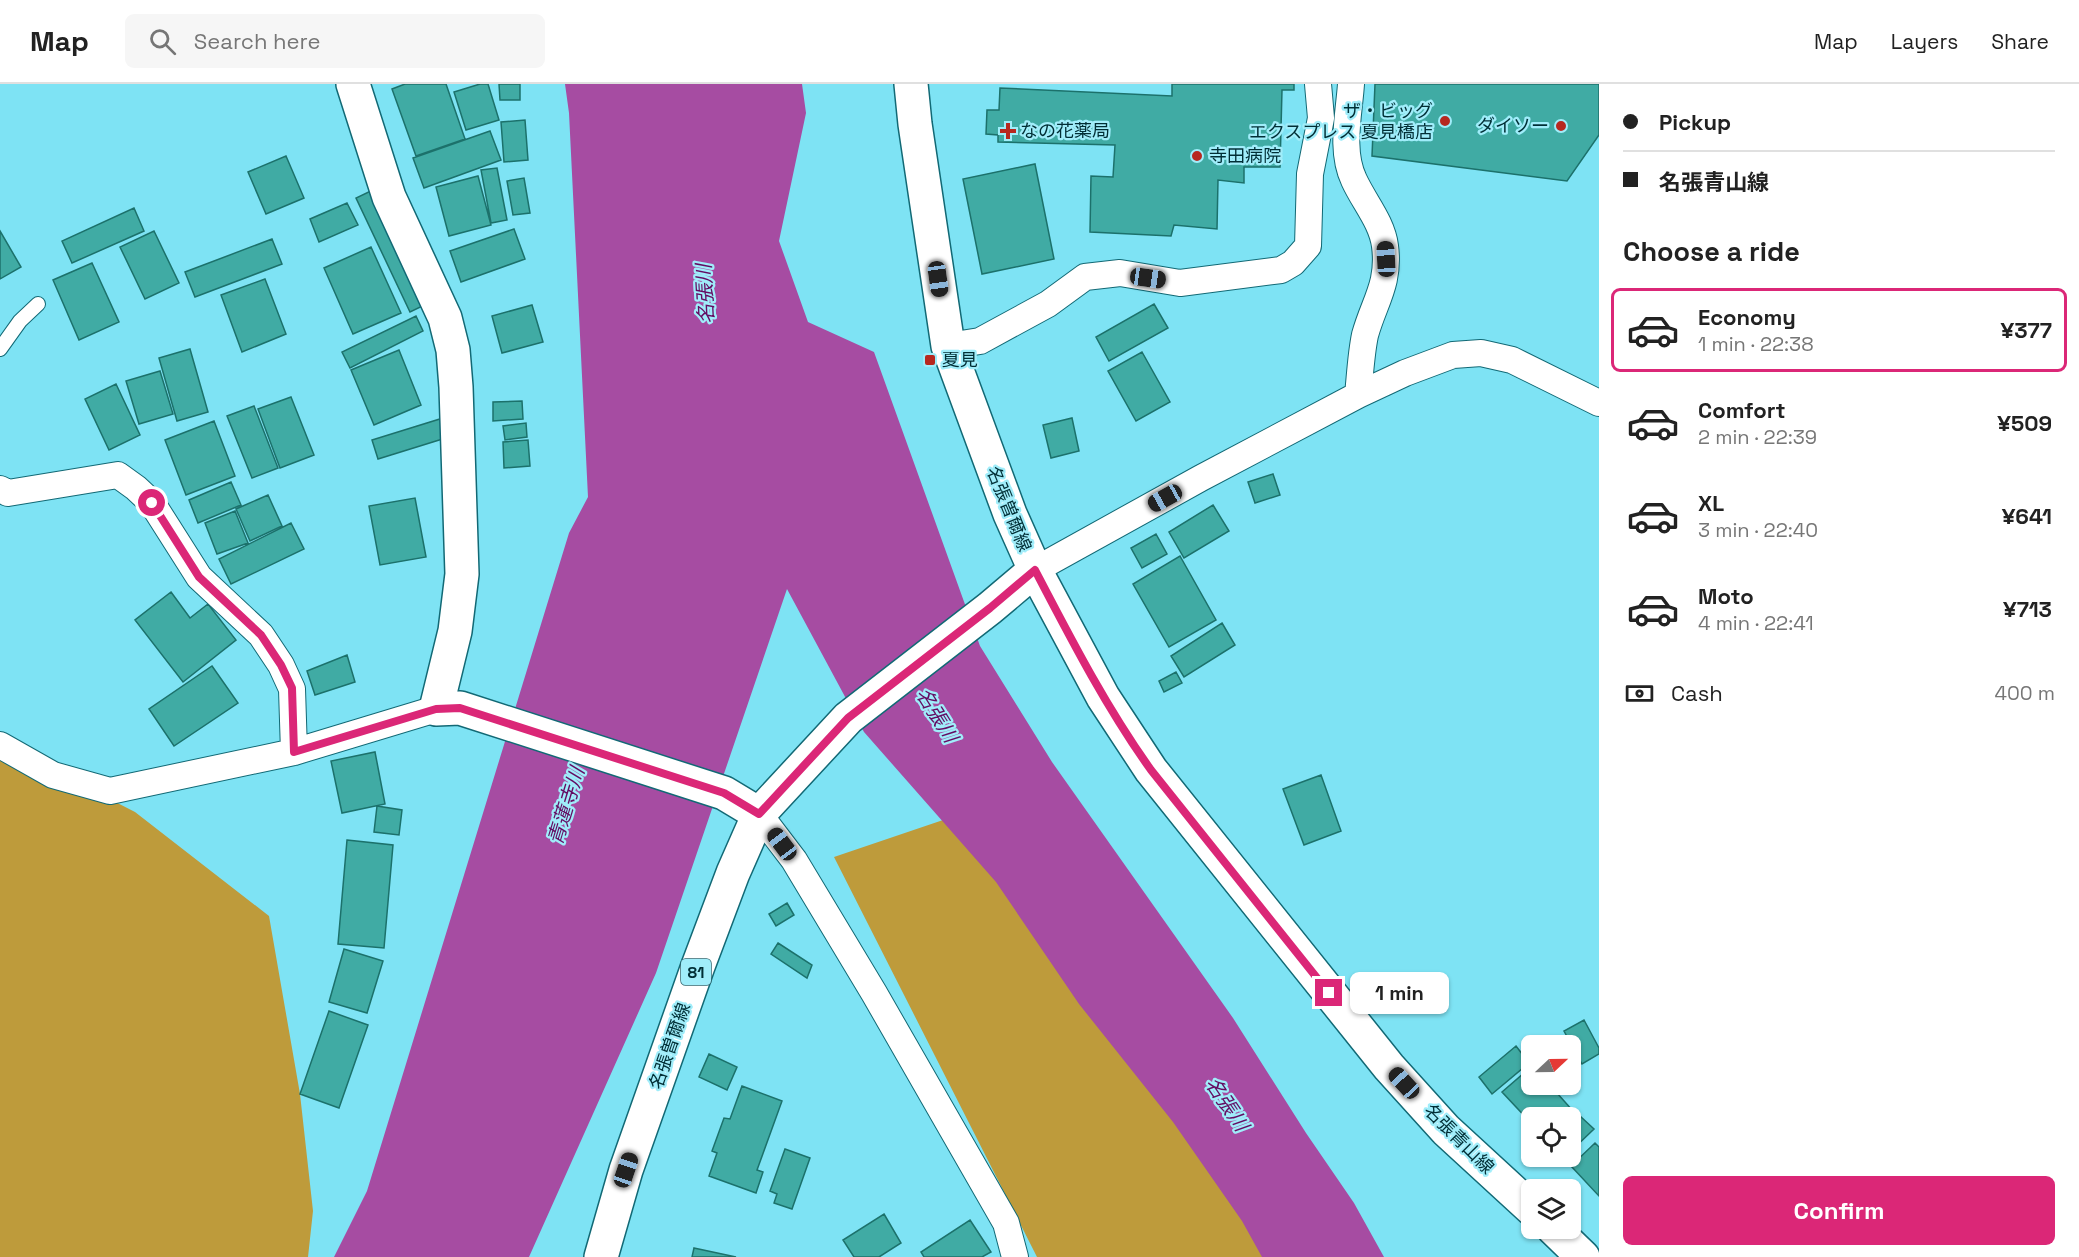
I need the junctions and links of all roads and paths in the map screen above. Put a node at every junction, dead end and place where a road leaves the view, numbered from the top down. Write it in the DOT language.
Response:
graph roads {
  1 [pos="353,84"];
  2 [pos="912,84"];
  3 [pos="1318,84"];
  4 [pos="1351,84"];
  5 [pos="38,304"];
  6 [pos="948,346"];
  7 [pos="0,349"];
  8 [pos="1358,395"];
  9 [pos="1599,403"];
  10 [pos="0,489"];
  11 [pos="1035,570"];
  12 [pos="448,708"];
  13 [pos="0,745"];
  14 [pos="294,752"];
  15 [pos="759,814"];
  16 [pos="1521,1199"];
  17 [pos="1564,1239"];
  18 [pos="601,1257"];
  19 [pos="1015,1257"];
  20 [pos="1583,1257"];
  1 -- 12 [label="main road"];
  2 -- 6 [label="main road, 名張曽爾線"];
  3 -- 6 [label="street"];
  4 -- 8 [label="street"];
  5 -- 7 [label="lane"];
  6 -- 11 [label="main road, 名張曽爾線"];
  8 -- 9 [label="street"];
  8 -- 11 [label="street"];
  10 -- 14 [label="street"];
  11 -- 15 [label="main road, 名張曽爾線 / 81"];
  11 -- 16 [label="main road, 名張青山線"];
  12 -- 14 [label="street"];
  12 -- 15 [label="main road"];
  13 -- 14 [label="street"];
  15 -- 18 [label="main road, 名張曽爾線 / 81"];
  15 -- 19 [label="street"];
  17 -- 20 [label="main road"];
}
